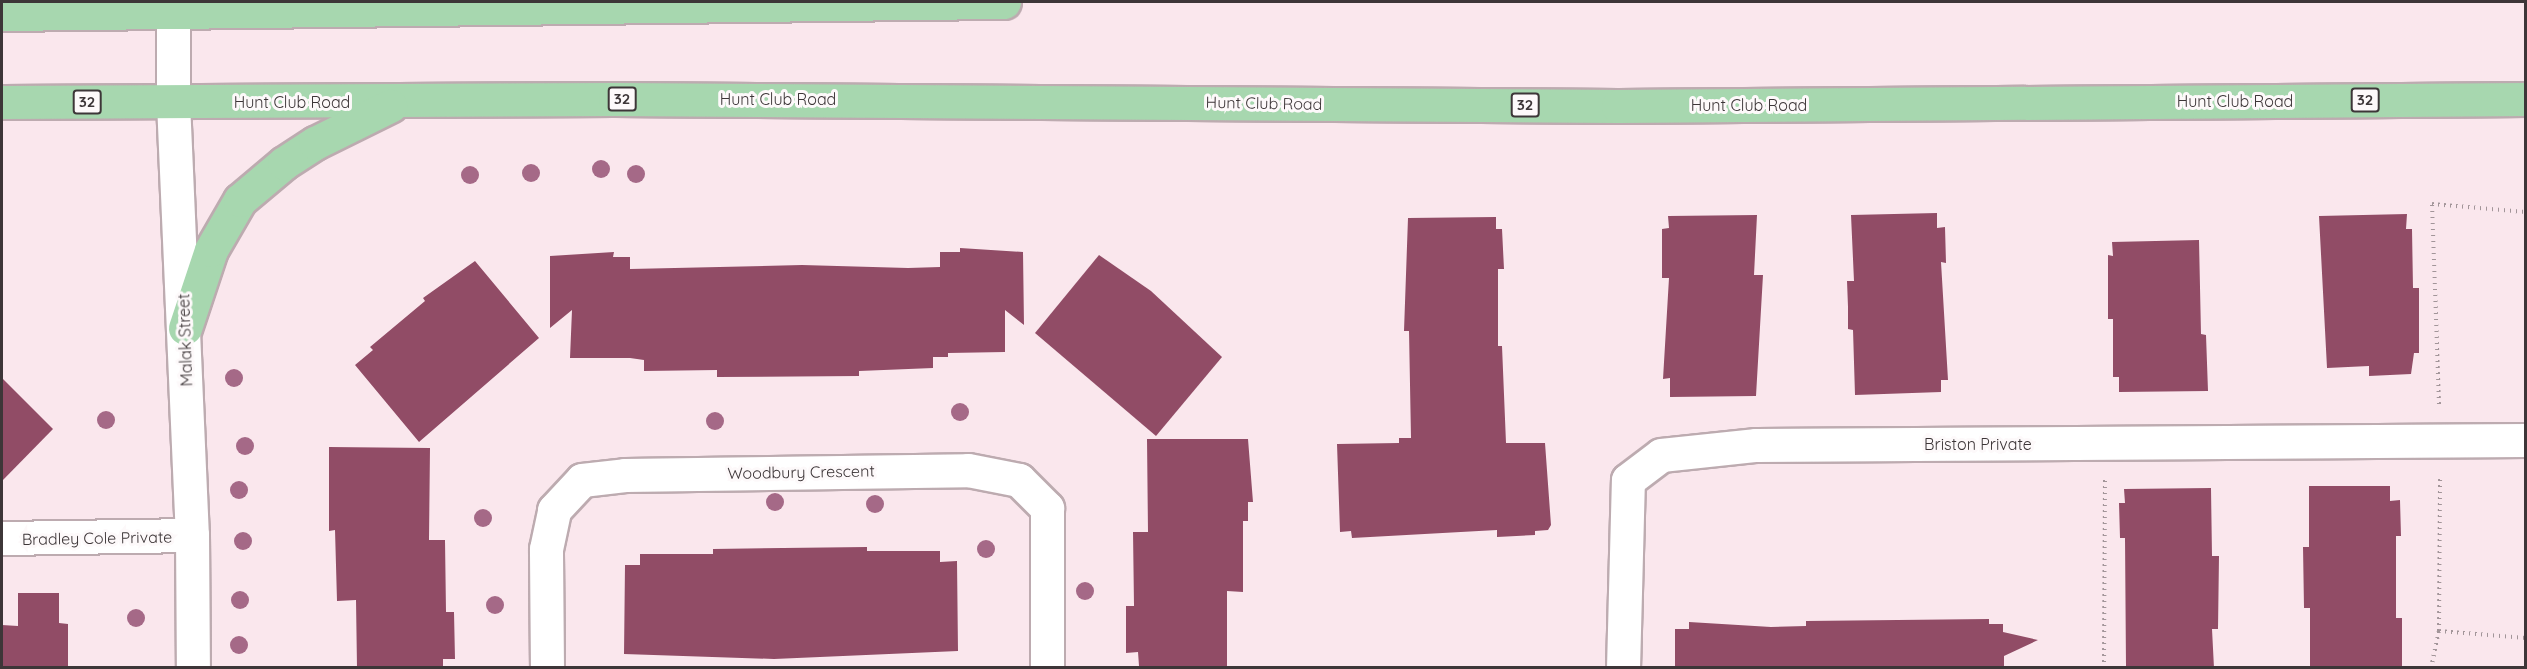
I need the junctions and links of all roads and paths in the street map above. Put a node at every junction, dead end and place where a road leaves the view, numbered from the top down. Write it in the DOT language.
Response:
graph roads {
  1 [pos="1004,2"];
  2 [pos="2,14"];
  3 [pos="173,14"];
  4 [pos="2526,99"];
  5 [pos="2,102"];
  6 [pos="173,102"];
  7 [pos="398,102"];
  8 [pos="2495,211"];
  9 [pos="2526,212"];
  10 [pos="185,328"];
  11 [pos="2526,440"];
  12 [pos="2105,443"];
  13 [pos="192,536"];
  14 [pos="2,538"];
  15 [pos="2439,631"];
  16 [pos="2526,638"];
  17 [pos="193,668"];
  18 [pos="547,668"];
  19 [pos="1047,668"];
  20 [pos="1623,668"];
  21 [pos="2104,668"];
  1 -- 3 [label="main road"];
  2 -- 3 [label="main road"];
  3 -- 6 [label="street, Malak Street"];
  4 -- 7 [label="main road, Hunt Club Road / 32"];
  5 -- 6 [label="main road, Hunt Club Road / 32"];
  6 -- 7 [label="main road, Hunt Club Road / 32"];
  6 -- 10 [label="street, Malak Street"];
  7 -- 10 [label="main road"];
  8 -- 9 [label="path"];
  10 -- 13 [label="street, Malak Street"];
  11 -- 12 [label="street, Briston Private"];
  12 -- 20 [label="street, Briston Private"];
  12 -- 21 [label="path"];
  13 -- 14 [label="street, Bradley Cole Private"];
  13 -- 17 [label="street, Malak Street"];
  15 -- 16 [label="path"];
  18 -- 19 [label="street, Woodbury Crescent"];
}
